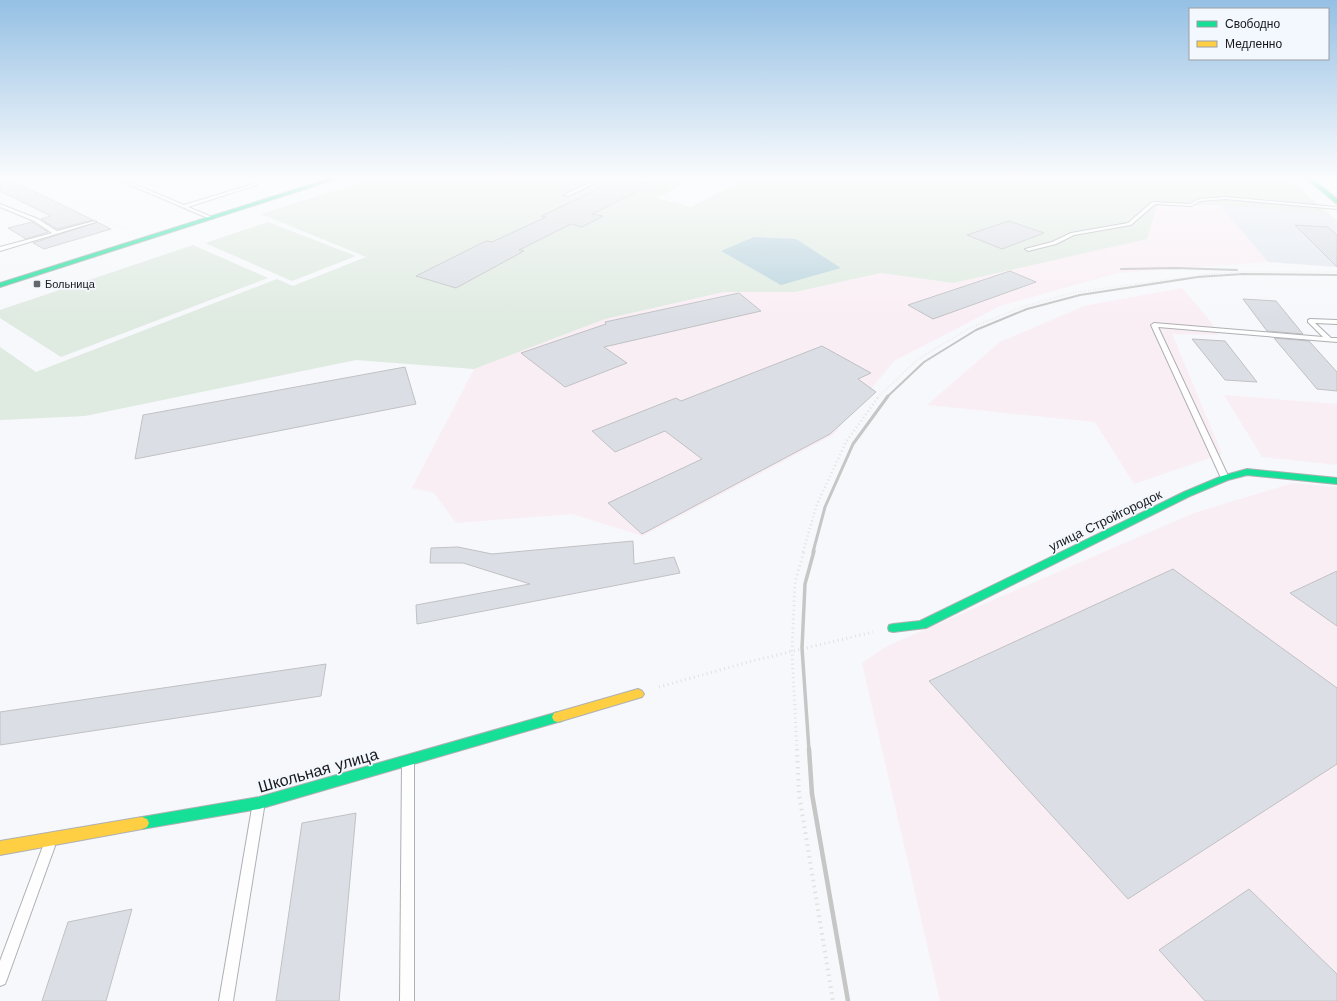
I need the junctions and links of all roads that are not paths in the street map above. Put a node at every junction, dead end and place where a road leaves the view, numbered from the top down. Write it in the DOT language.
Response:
graph roads {
  1 [pos="43,225"];
  2 [pos="85,225"];
  3 [pos="189,225"];
  4 [pos="1125,225"];
  5 [pos="56,233"];
  6 [pos="0,249"];
  7 [pos="1028,249"];
  8 [pos="0,285"];
  9 [pos="1337,322"];
  10 [pos="1329,339"];
  11 [pos="1337,340"];
  12 [pos="1225,478"];
  13 [pos="1337,481"];
  14 [pos="893,628"];
  15 [pos="638,694"];
  16 [pos="408,760"];
  17 [pos="259,803"];
  18 [pos="52,838"];
  19 [pos="0,848"];
  20 [pos="0,978"];
  21 [pos="226,1001"];
  22 [pos="407,1001"];
  1 -- 5 [label="lane"];
  2 -- 5 [label="lane"];
  3 -- 8 [label="street"];
  4 -- 7 [label="lane"];
  5 -- 6 [label="lane"];
  9 -- 10 [label="lane"];
  10 -- 11 [label="lane"];
  10 -- 12 [label="lane"];
  12 -- 13 [label="street, улица Стройгородок"];
  12 -- 14 [label="street, улица Стройгородок"];
  15 -- 16 [label="street, Школьная улица"];
  16 -- 17 [label="street, Школьная улица"];
  16 -- 22 [label="lane"];
  17 -- 18 [label="street, Школьная улица"];
  17 -- 21 [label="lane"];
  18 -- 19 [label="street, Школьная улица"];
  18 -- 20 [label="lane"];
}
